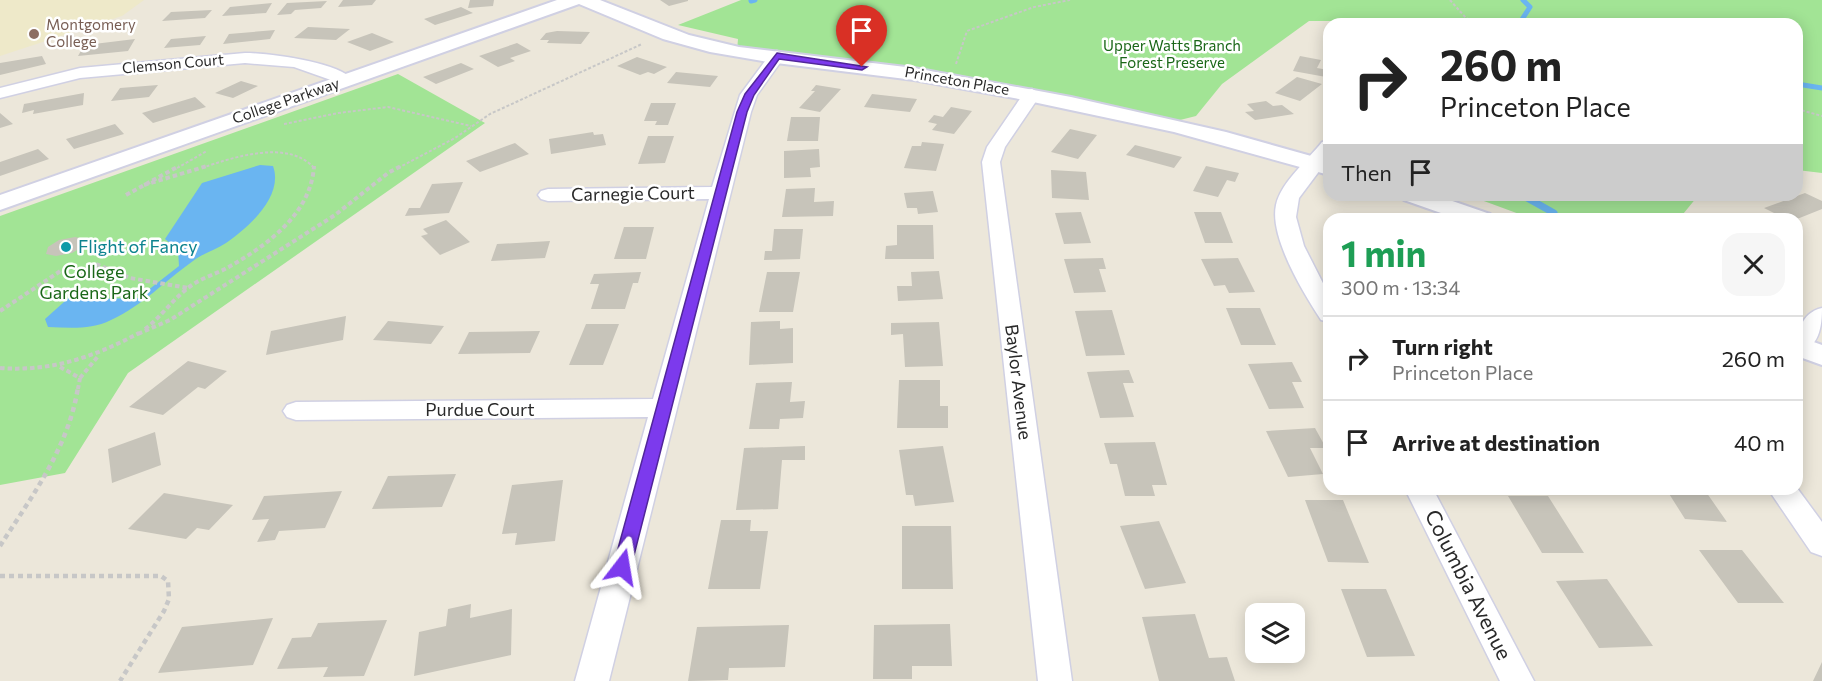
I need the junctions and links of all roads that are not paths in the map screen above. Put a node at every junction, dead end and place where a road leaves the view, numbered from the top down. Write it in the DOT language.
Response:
graph roads {
  1 [pos="573,0"];
  2 [pos="585,0"];
  3 [pos="777,56"];
  4 [pos="345,80"];
  5 [pos="0,93"];
  6 [pos="1032,94"];
  7 [pos="1322,166"];
  8 [pos="719,192"];
  9 [pos="548,195"];
  10 [pos="1429,201"];
  11 [pos="0,203"];
  12 [pos="1464,213"];
  13 [pos="1323,303"];
  14 [pos="1822,315"];
  15 [pos="1803,339"];
  16 [pos="1803,348"];
  17 [pos="1822,356"];
  18 [pos="663,408"];
  19 [pos="296,411"];
  20 [pos="1422,495"];
  21 [pos="1786,495"];
  22 [pos="1822,544"];
  23 [pos="592,681"];
  24 [pos="1055,681"];
  25 [pos="1517,681"];
  1 -- 4 [label="street, College Parkway"];
  2 -- 3 [label="street, Princeton Place"];
  3 -- 6 [label="street, Princeton Place"];
  3 -- 8 [label="street"];
  4 -- 5 [label="street, Clemson Court"];
  4 -- 11 [label="street, College Parkway"];
  6 -- 7 [label="street, Princeton Place"];
  6 -- 24 [label="street, Baylor Avenue"];
  7 -- 13 [label="street"];
  8 -- 9 [label="street, Carnegie Court"];
  8 -- 18 [label="street"];
  10 -- 12 [label="street"];
  14 -- 15 [label="street"];
  16 -- 17 [label="street"];
  18 -- 19 [label="street, Purdue Court"];
  18 -- 23 [label="street"];
  20 -- 25 [label="street, Columbia Avenue"];
  21 -- 22 [label="street"];
}
